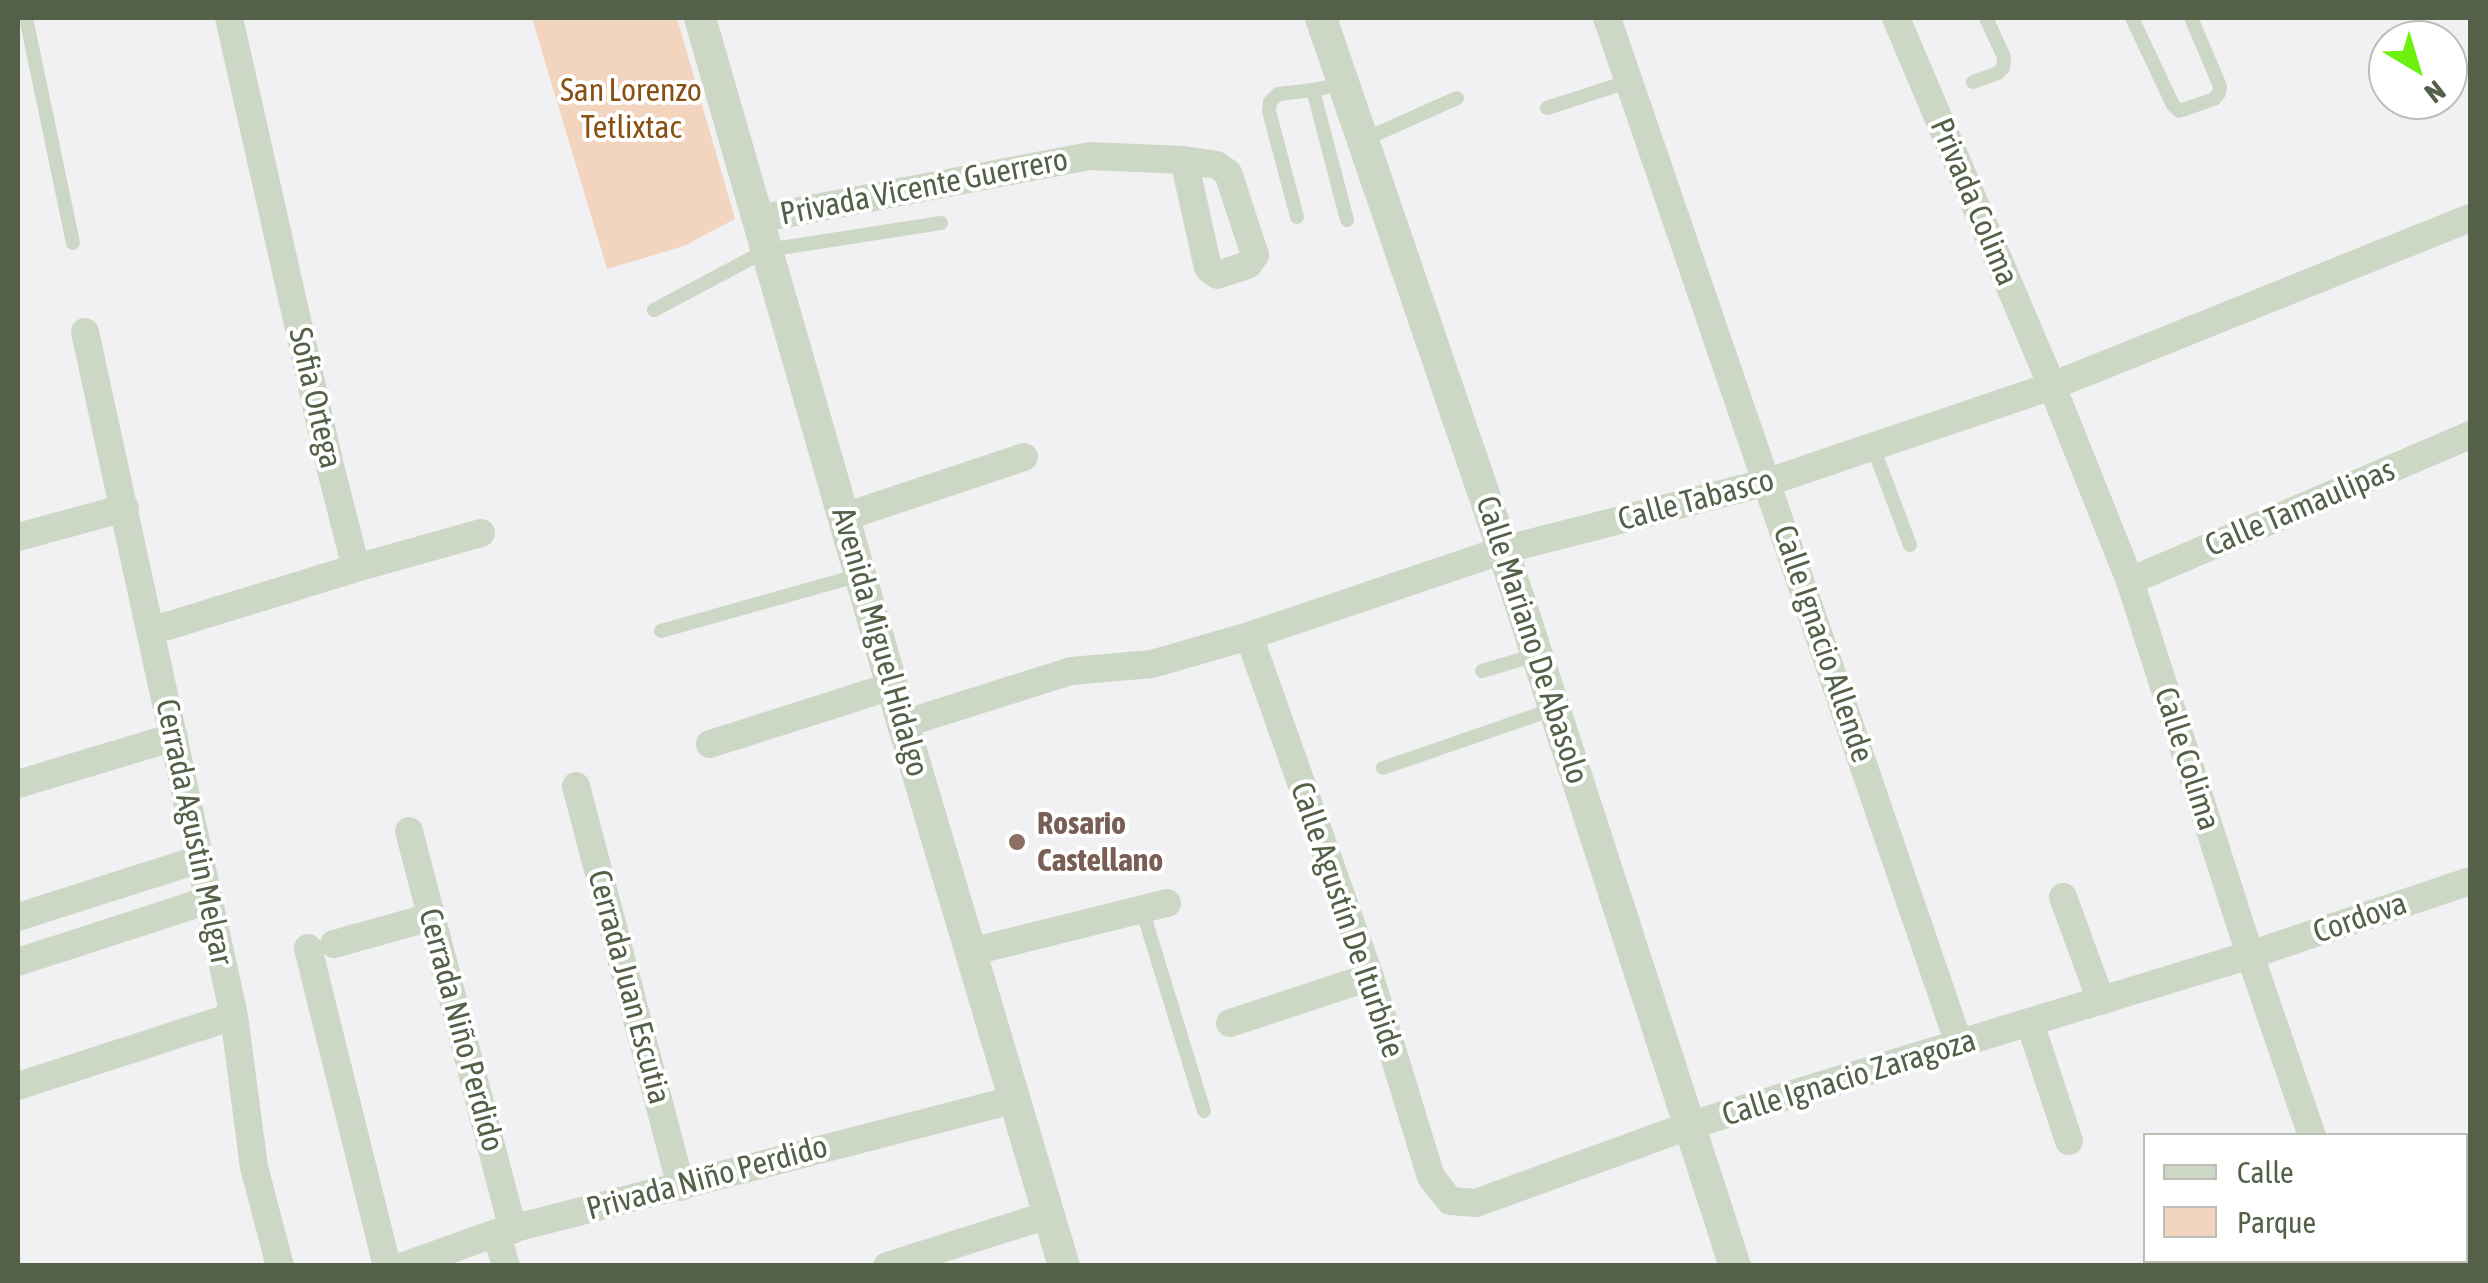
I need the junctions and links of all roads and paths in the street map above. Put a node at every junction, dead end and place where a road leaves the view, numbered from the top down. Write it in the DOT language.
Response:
graph roads {
  1 [pos="26,18"];
  2 [pos="229,18"];
  3 [pos="700,18"];
  4 [pos="1321,18"];
  5 [pos="1608,18"];
  6 [pos="1896,18"];
  7 [pos="1986,18"];
  8 [pos="2132,18"];
  9 [pos="2191,18"];
  10 [pos="1630,82"];
  11 [pos="1973,82"];
  12 [pos="1328,86"];
  13 [pos="1457,98"];
  14 [pos="1547,108"];
  15 [pos="1363,140"];
  16 [pos="1184,160"];
  17 [pos="1297,217"];
  18 [pos="2470,218"];
  19 [pos="1347,220"];
  20 [pos="941,224"];
  21 [pos="763,235"];
  22 [pos="73,243"];
  23 [pos="654,310"];
  24 [pos="85,332"];
  25 [pos="2052,386"];
  26 [pos="2469,440"];
  27 [pos="1874,446"];
  28 [pos="1024,456"];
  29 [pos="1768,482"];
  30 [pos="125,508"];
  31 [pos="844,517"];
  32 [pos="481,533"];
  33 [pos="18,538"];
  34 [pos="1910,545"];
  35 [pos="1503,550"];
  36 [pos="356,568"];
  37 [pos="860,574"];
  38 [pos="2130,582"];
  39 [pos="661,631"];
  40 [pos="151,632"];
  41 [pos="1249,636"];
  42 [pos="1537,655"];
  43 [pos="1482,670"];
  44 [pos="892,686"];
  45 [pos="1555,709"];
  46 [pos="903,724"];
  47 [pos="174,737"];
  48 [pos="710,744"];
  49 [pos="1383,768"];
  50 [pos="18,784"];
  51 [pos="576,786"];
  52 [pos="409,831"];
  53 [pos="200,859"];
  54 [pos="2470,881"];
  55 [pos="2063,897"];
  56 [pos="209,900"];
  57 [pos="1154,906"];
  58 [pos="18,917"];
  59 [pos="431,917"];
  60 [pos="970,952"];
  61 [pos="2250,955"];
  62 [pos="18,962"];
  63 [pos="1370,978"];
  64 [pos="2101,1001"];
  65 [pos="234,1016"];
  66 [pos="1230,1023"];
  67 [pos="2030,1023"];
  68 [pos="1959,1044"];
  69 [pos="18,1086"];
  70 [pos="1014,1100"];
  71 [pos="1204,1110"];
  72 [pos="1691,1125"];
  73 [pos="2311,1133"];
  74 [pos="2069,1142"];
  75 [pos="681,1187"];
  76 [pos="1450,1200"];
  77 [pos="1048,1215"];
  78 [pos="504,1231"];
  79 [pos="404,1265"];
  80 [pos="280,1266"];
  81 [pos="506,1266"];
  82 [pos="886,1266"];
  83 [pos="1064,1266"];
  84 [pos="1736,1266"];
  1 -- 22 [label="lane"];
  2 -- 36 [label="street, Sofia Ortega"];
  3 -- 21 [label="street, Avenida Miguel Hidalgo"];
  4 -- 12 [label="street, Calle Mariano De Abasolo"];
  5 -- 10 [label="street, Calle Ignacio Allende"];
  6 -- 25 [label="street, Privada Colima"];
  7 -- 11 [label="lane"];
  8 -- 9 [label="lane"];
  10 -- 14 [label="lane"];
  10 -- 29 [label="street, Calle Ignacio Allende"];
  12 -- 15 [label="street, Calle Mariano De Abasolo"];
  12 -- 17 [label="lane"];
  12 -- 19 [label="lane"];
  13 -- 15 [label="lane"];
  15 -- 35 [label="street, Calle Mariano De Abasolo"];
  16 -- 21 [label="street, Privada Vicente Guerrero"];
  18 -- 25 [label="street, Calle Tabasco"];
  20 -- 21 [label="lane"];
  21 -- 23 [label="lane"];
  21 -- 31 [label="street, Avenida Miguel Hidalgo"];
  24 -- 30 [label="street, Cerrada Agustin Melgar"];
  25 -- 27 [label="street, Calle Tabasco"];
  25 -- 38 [label="street, Calle Colima"];
  26 -- 38 [label="street, Calle Tamaulipas"];
  27 -- 29 [label="street, Calle Tabasco"];
  27 -- 34 [label="lane"];
  28 -- 31 [label="street"];
  29 -- 35 [label="street, Calle Tabasco"];
  29 -- 68 [label="street, Calle Ignacio Allende"];
  30 -- 33 [label="street"];
  30 -- 40 [label="street, Cerrada Agustin Melgar"];
  31 -- 37 [label="street, Avenida Miguel Hidalgo"];
  32 -- 36 [label="street"];
  35 -- 41 [label="street, Calle Tabasco"];
  35 -- 42 [label="street, Calle Mariano De Abasolo"];
  36 -- 40 [label="street"];
  37 -- 39 [label="lane"];
  37 -- 44 [label="street, Avenida Miguel Hidalgo"];
  38 -- 61 [label="street, Calle Colima"];
  40 -- 47 [label="street, Cerrada Agustin Melgar"];
  41 -- 46 [label="street, Calle Tabasco"];
  41 -- 63 [label="street, Calle Agustín De Iturbide"];
  42 -- 43 [label="lane"];
  42 -- 45 [label="street, Calle Mariano De Abasolo"];
  44 -- 46 [label="street, Avenida Miguel Hidalgo"];
  44 -- 48 [label="street"];
  45 -- 49 [label="lane"];
  45 -- 72 [label="street, Calle Mariano De Abasolo"];
  46 -- 60 [label="street, Avenida Miguel Hidalgo"];
  47 -- 50 [label="street"];
  47 -- 53 [label="street, Cerrada Agustin Melgar"];
  51 -- 75 [label="street, Cerrada Juan Escutia"];
  52 -- 59 [label="street, Cerrada Niño Perdido"];
  53 -- 56 [label="street, Cerrada Agustin Melgar"];
  53 -- 58 [label="street"];
  54 -- 61 [label="street, Cordova"];
  55 -- 64 [label="street"];
  56 -- 62 [label="street"];
  56 -- 65 [label="street, Cerrada Agustin Melgar"];
  57 -- 60 [label="street"];
  57 -- 71 [label="lane"];
  59 -- 78 [label="street, Cerrada Niño Perdido"];
  59 -- 79 [label="street"];
  60 -- 70 [label="street, Avenida Miguel Hidalgo"];
  61 -- 64 [label="street, Calle Ignacio Zaragoza"];
  61 -- 73 [label="street, Calle Colima"];
  63 -- 66 [label="street"];
  63 -- 76 [label="street, Calle Agustín De Iturbide"];
  64 -- 67 [label="street, Calle Ignacio Zaragoza"];
  65 -- 69 [label="street"];
  65 -- 80 [label="street, Cerrada Agustin Melgar"];
  67 -- 68 [label="street, Calle Ignacio Zaragoza"];
  67 -- 74 [label="street"];
  68 -- 72 [label="street, Calle Ignacio Zaragoza"];
  70 -- 75 [label="street, Privada Niño Perdido"];
  70 -- 77 [label="street, Avenida Miguel Hidalgo"];
  72 -- 76 [label="street, Calle Ignacio Zaragoza"];
  72 -- 84 [label="street, Calle Mariano De Abasolo"];
  75 -- 78 [label="street, Privada Niño Perdido"];
  77 -- 82 [label="street"];
  77 -- 83 [label="street, Avenida Miguel Hidalgo"];
  78 -- 79 [label="street, Privada Niño Perdido"];
  78 -- 81 [label="street, Cerrada Niño Perdido"];
}
